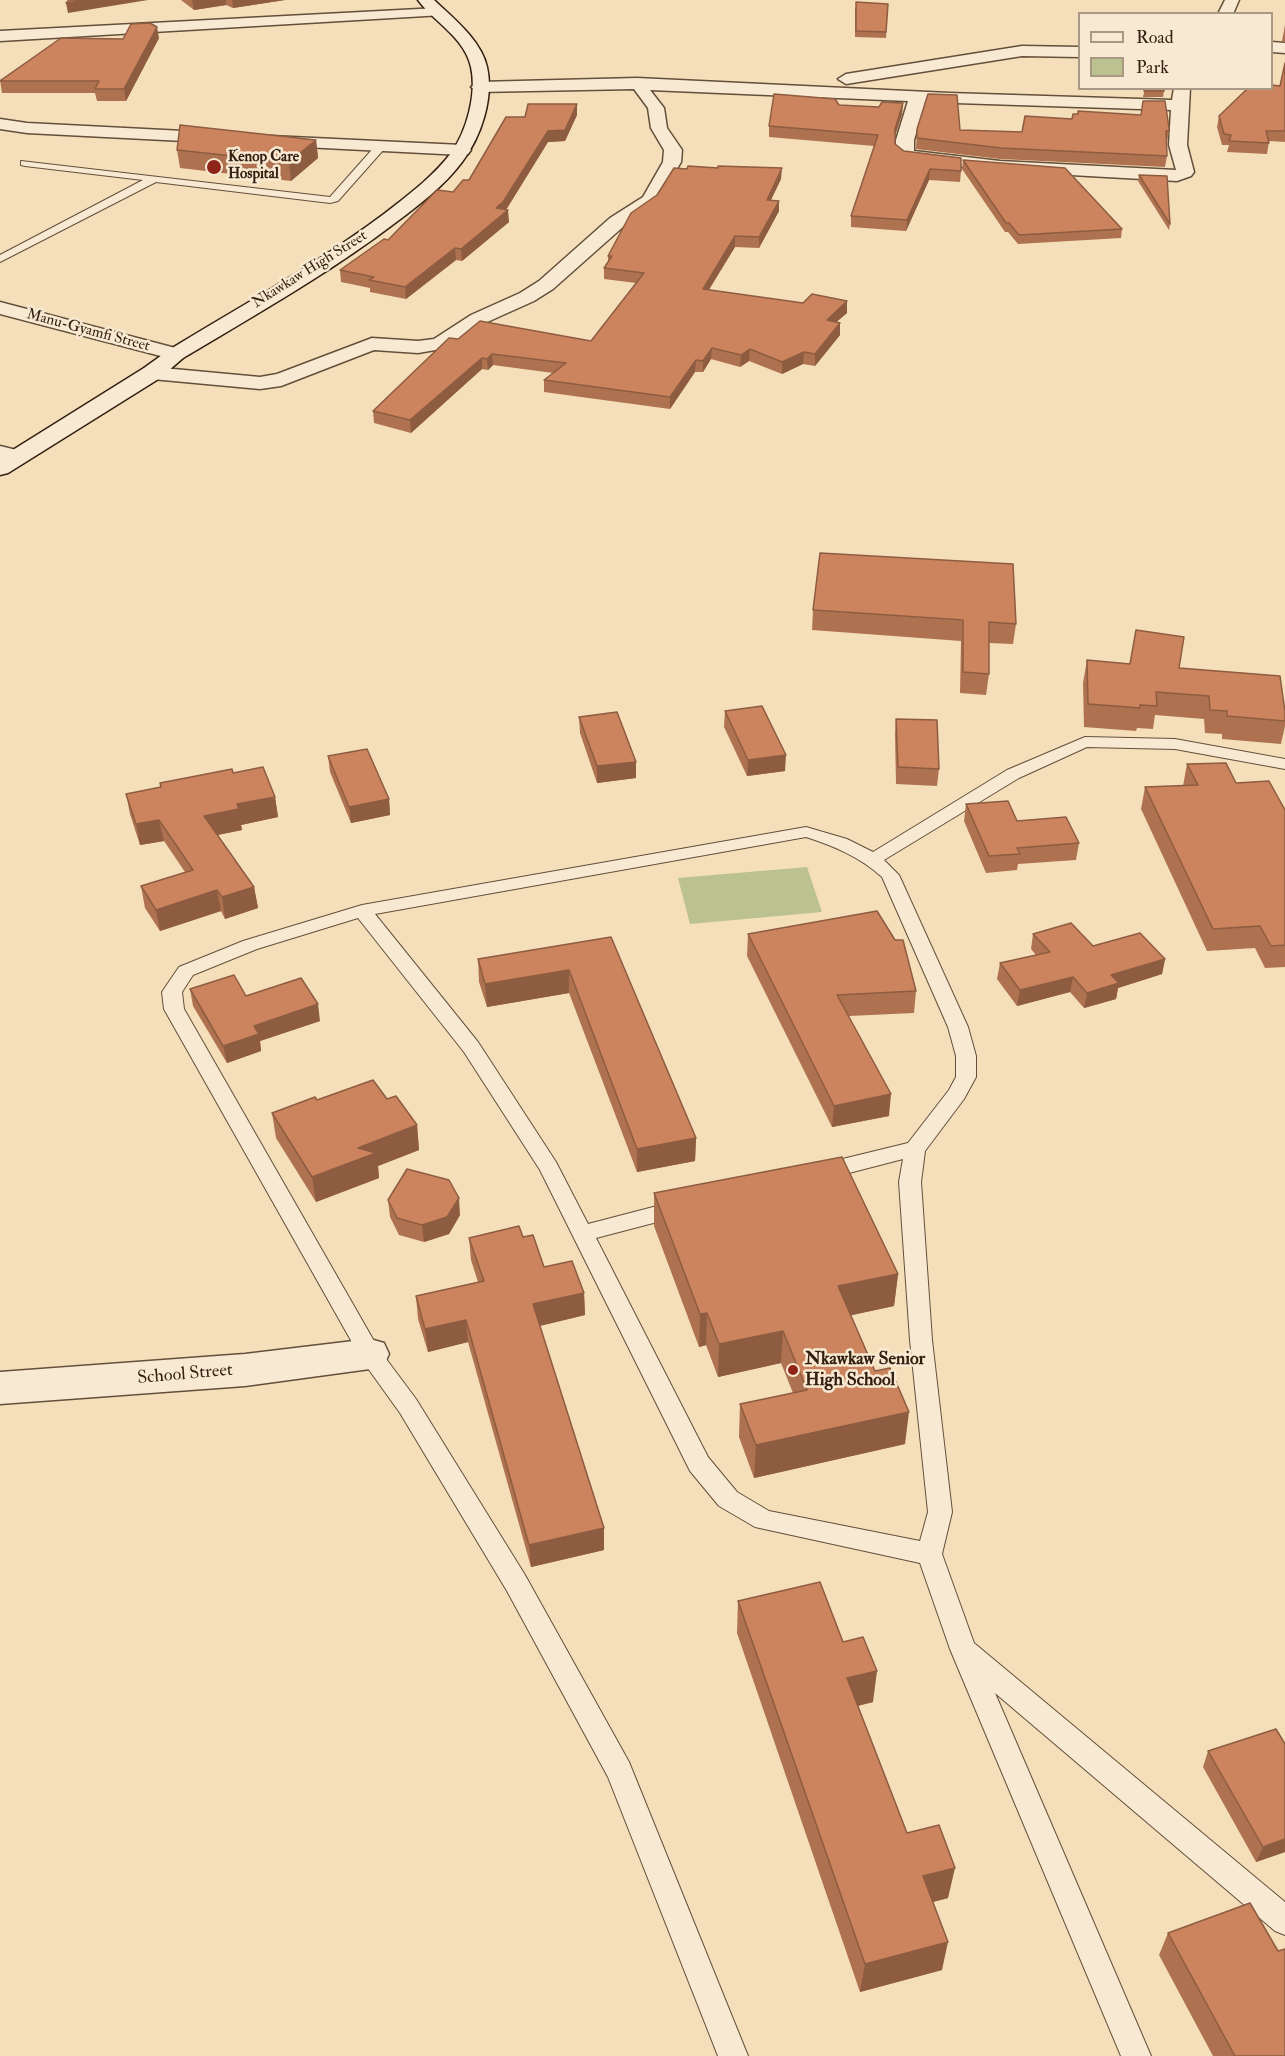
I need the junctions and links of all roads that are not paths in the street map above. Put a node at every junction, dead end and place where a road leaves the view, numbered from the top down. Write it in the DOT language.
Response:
graph roads {
  1 [pos="432,6"];
  2 [pos="0,36"];
  3 [pos="1078,52"];
  4 [pos="637,83"];
  5 [pos="479,87"];
  6 [pos="791,88"];
  7 [pos="918,97"];
  8 [pos="1181,97"];
  9 [pos="0,124"];
  10 [pos="27,128"];
  11 [pos="9,140"];
  12 [pos="381,146"];
  13 [pos="462,150"];
  14 [pos="25,163"];
  15 [pos="154,179"];
  16 [pos="0,259"];
  17 [pos="0,308"];
  18 [pos="176,354"];
  19 [pos="152,372"];
  20 [pos="6,459"];
  21 [pos="1285,764"];
  22 [pos="874,859"];
  23 [pos="362,911"];
  24 [pos="915,1149"];
  25 [pos="801,1178"];
  26 [pos="698,1204"];
  27 [pos="583,1233"];
  28 [pos="370,1354"];
  29 [pos="0,1388"];
  30 [pos="929,1554"];
  31 [pos="963,1649"];
  32 [pos="1285,1921"];
  33 [pos="733,2056"];
  34 [pos="1136,2056"];
  1 -- 2 [label="street"];
  1 -- 5 [label="street, Nkawkaw High Street"];
  3 -- 6 [label="street"];
  4 -- 5 [label="street"];
  4 -- 6 [label="street"];
  4 -- 19 [label="street"];
  5 -- 13 [label="street, Nkawkaw High Street"];
  6 -- 7 [label="street"];
  7 -- 8 [label="street"];
  7 -- 8 [label="street"];
  9 -- 10 [label="street"];
  10 -- 11 [label="street"];
  10 -- 12 [label="street"];
  12 -- 13 [label="street"];
  12 -- 15 [label="lane"];
  13 -- 18 [label="street, Nkawkaw High Street"];
  14 -- 15 [label="lane"];
  15 -- 16 [label="lane"];
  17 -- 18 [label="street, Manu-Gyamfi Street"];
  18 -- 19 [label="street, Nkawkaw High Street"];
  19 -- 20 [label="street, Nkawkaw High Street"];
  21 -- 22 [label="lane"];
  22 -- 23 [label="lane"];
  22 -- 24 [label="lane"];
  23 -- 27 [label="lane"];
  23 -- 28 [label="lane"];
  24 -- 25 [label="lane"];
  24 -- 30 [label="lane"];
  26 -- 27 [label="lane"];
  27 -- 30 [label="lane"];
  28 -- 29 [label="street, School Street"];
  28 -- 33 [label="lane"];
  30 -- 31 [label="lane"];
  31 -- 32 [label="lane"];
  31 -- 34 [label="lane"];
}
